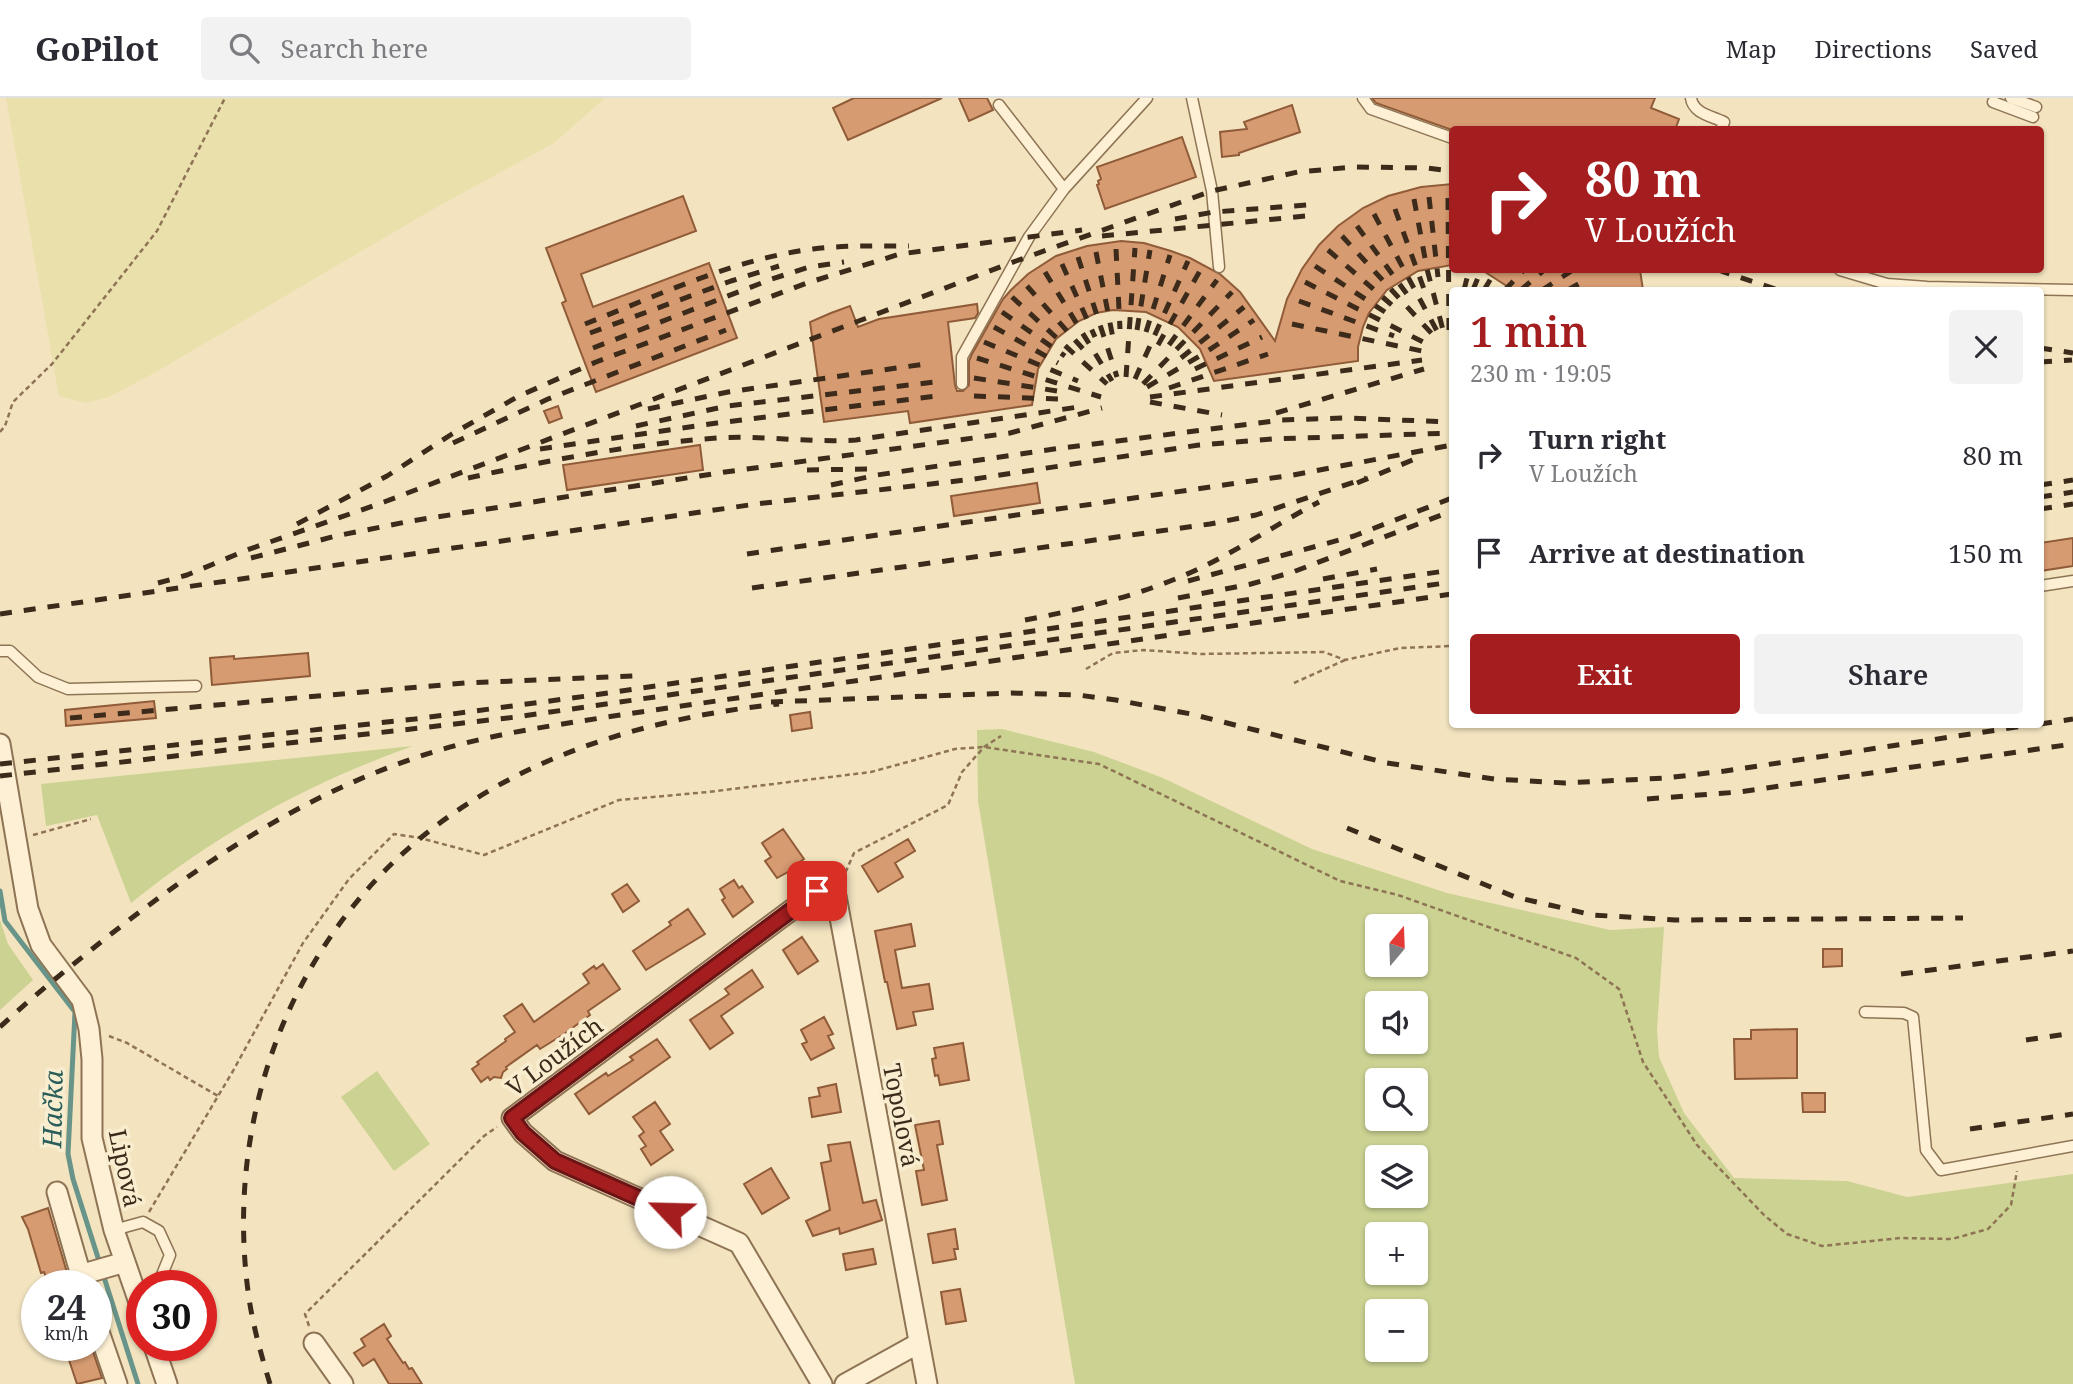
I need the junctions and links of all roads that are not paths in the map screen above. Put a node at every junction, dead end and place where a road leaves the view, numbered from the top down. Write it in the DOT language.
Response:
graph roads {
  1 [pos="1147,98"];
  2 [pos="1192,98"];
  3 [pos="1363,98"];
  4 [pos="1691,98"];
  5 [pos="2011,98"];
  6 [pos="1993,103"];
  7 [pos="999,105"];
  8 [pos="1722,126"];
  9 [pos="1449,137"];
  10 [pos="1064,189"];
  11 [pos="1219,267"];
  12 [pos="1850,273"];
  13 [pos="1927,287"];
  14 [pos="2044,289"];
  15 [pos="2073,290"];
  16 [pos="962,384"];
  17 [pos="2073,581"];
  18 [pos="2044,585"];
  19 [pos="0,651"];
  20 [pos="196,686"];
  21 [pos="0,744"];
  22 [pos="836,896"];
  23 [pos="1866,1012"];
  24 [pos="2073,1146"];
  25 [pos="57,1192"];
  26 [pos="114,1230"];
  27 [pos="125,1262"];
  28 [pos="79,1270"];
  29 [pos="106,1270"];
  30 [pos="129,1270"];
  31 [pos="164,1270"];
  32 [pos="314,1343"];
  33 [pos="919,1343"];
  34 [pos="109,1361"];
  35 [pos="159,1361"];
  36 [pos="117,1384"];
  37 [pos="167,1384"];
  38 [pos="343,1384"];
  39 [pos="822,1384"];
  40 [pos="845,1384"];
  41 [pos="927,1384"];
  1 -- 10 [label="lane"];
  2 -- 11 [label="lane"];
  3 -- 9 [label="lane"];
  4 -- 8 [label="lane"];
  5 -- 6 [label="lane"];
  7 -- 10 [label="lane"];
  10 -- 16 [label="lane"];
  12 -- 13 [label="lane"];
  14 -- 15 [label="lane"];
  17 -- 18 [label="lane"];
  19 -- 20 [label="lane"];
  21 -- 26 [label="street, Lipová"];
  22 -- 33 [label="street, Topolová"];
  22 -- 39 [label="street, V Loužích"];
  23 -- 24 [label="lane"];
  25 -- 28 [label="street"];
  26 -- 27 [label="street, Lipová"];
  26 -- 31 [label="lane"];
  27 -- 29 [label="street"];
  27 -- 30 [label="street, Lipová"];
  32 -- 38 [label="street"];
  33 -- 40 [label="street"];
  33 -- 41 [label="street, Topolová"];
  34 -- 36 [label="street"];
  35 -- 37 [label="street"];
}
